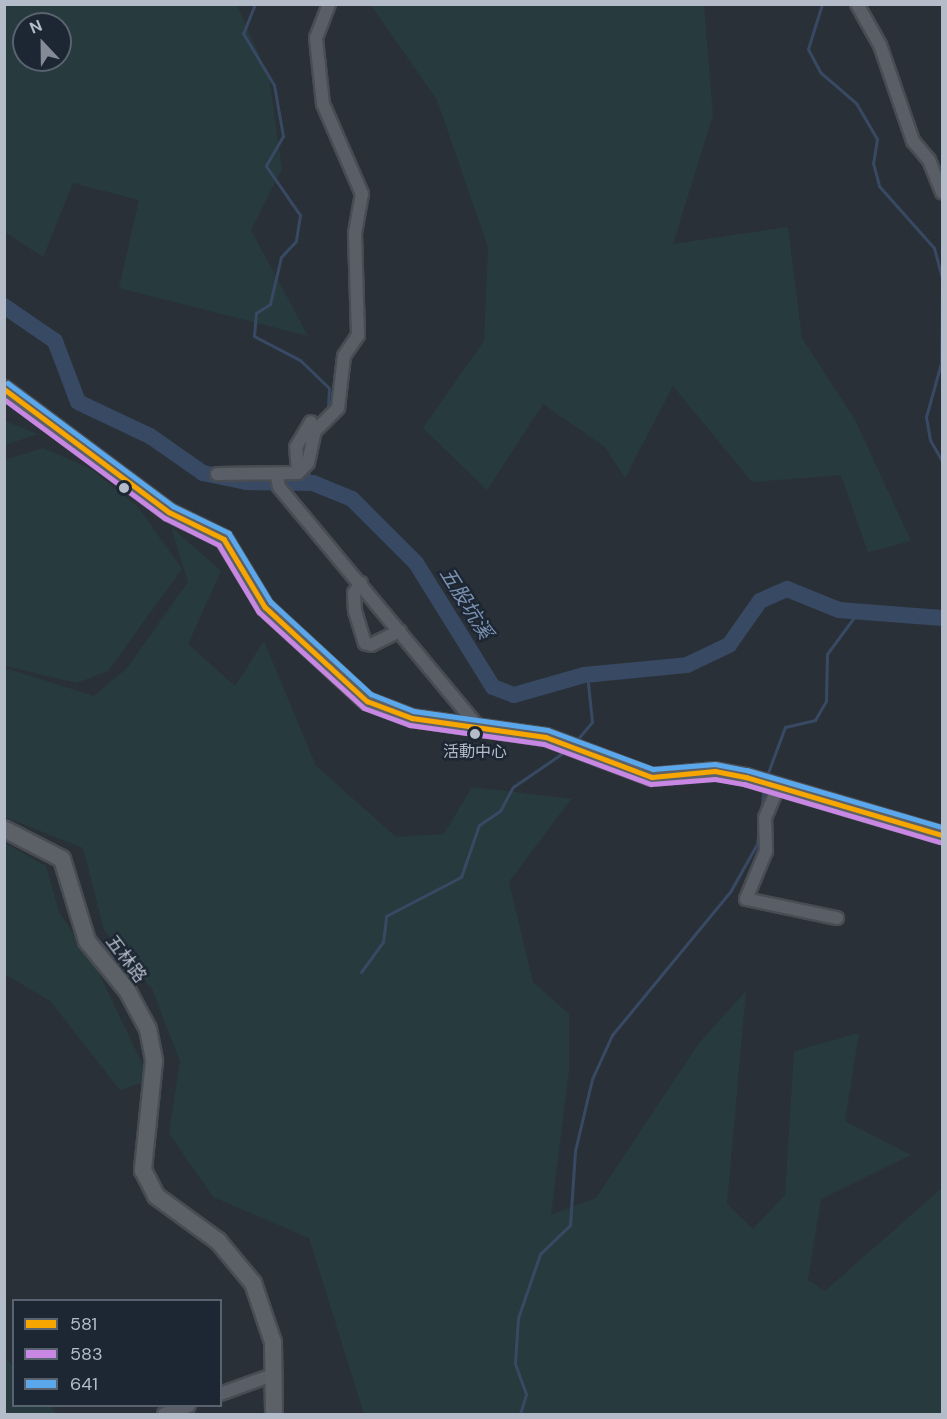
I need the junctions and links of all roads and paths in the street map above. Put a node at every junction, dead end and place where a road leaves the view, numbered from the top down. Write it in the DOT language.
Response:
graph roads {
  1 [pos="329,4"];
  2 [pos="857,4"];
  3 [pos="942,194"];
  4 [pos="4,389"];
  5 [pos="310,422"];
  6 [pos="297,473"];
  7 [pos="216,474"];
  8 [pos="278,482"];
  9 [pos="361,583"];
  10 [pos="400,632"];
  11 [pos="475,723"];
  12 [pos="770,783"];
  13 [pos="4,829"];
  14 [pos="942,836"];
  15 [pos="837,918"];
  16 [pos="275,1374"];
  17 [pos="222,1393"];
  18 [pos="186,1407"];
  19 [pos="164,1414"];
  20 [pos="274,1414"];
  1 -- 6 [label="street"];
  2 -- 3 [label="street"];
  4 -- 11 [label="main road"];
  5 -- 6 [label="street"];
  6 -- 8 [label="street"];
  7 -- 8 [label="street"];
  8 -- 9 [label="street"];
  9 -- 10 [label="street"];
  9 -- 10 [label="street"];
  10 -- 11 [label="street"];
  11 -- 12 [label="main road"];
  12 -- 14 [label="main road"];
  12 -- 15 [label="street"];
  13 -- 16 [label="main road, 五林路"];
  16 -- 17 [label="street"];
  16 -- 20 [label="main road, 五林路"];
  18 -- 19 [label="street"];
}
